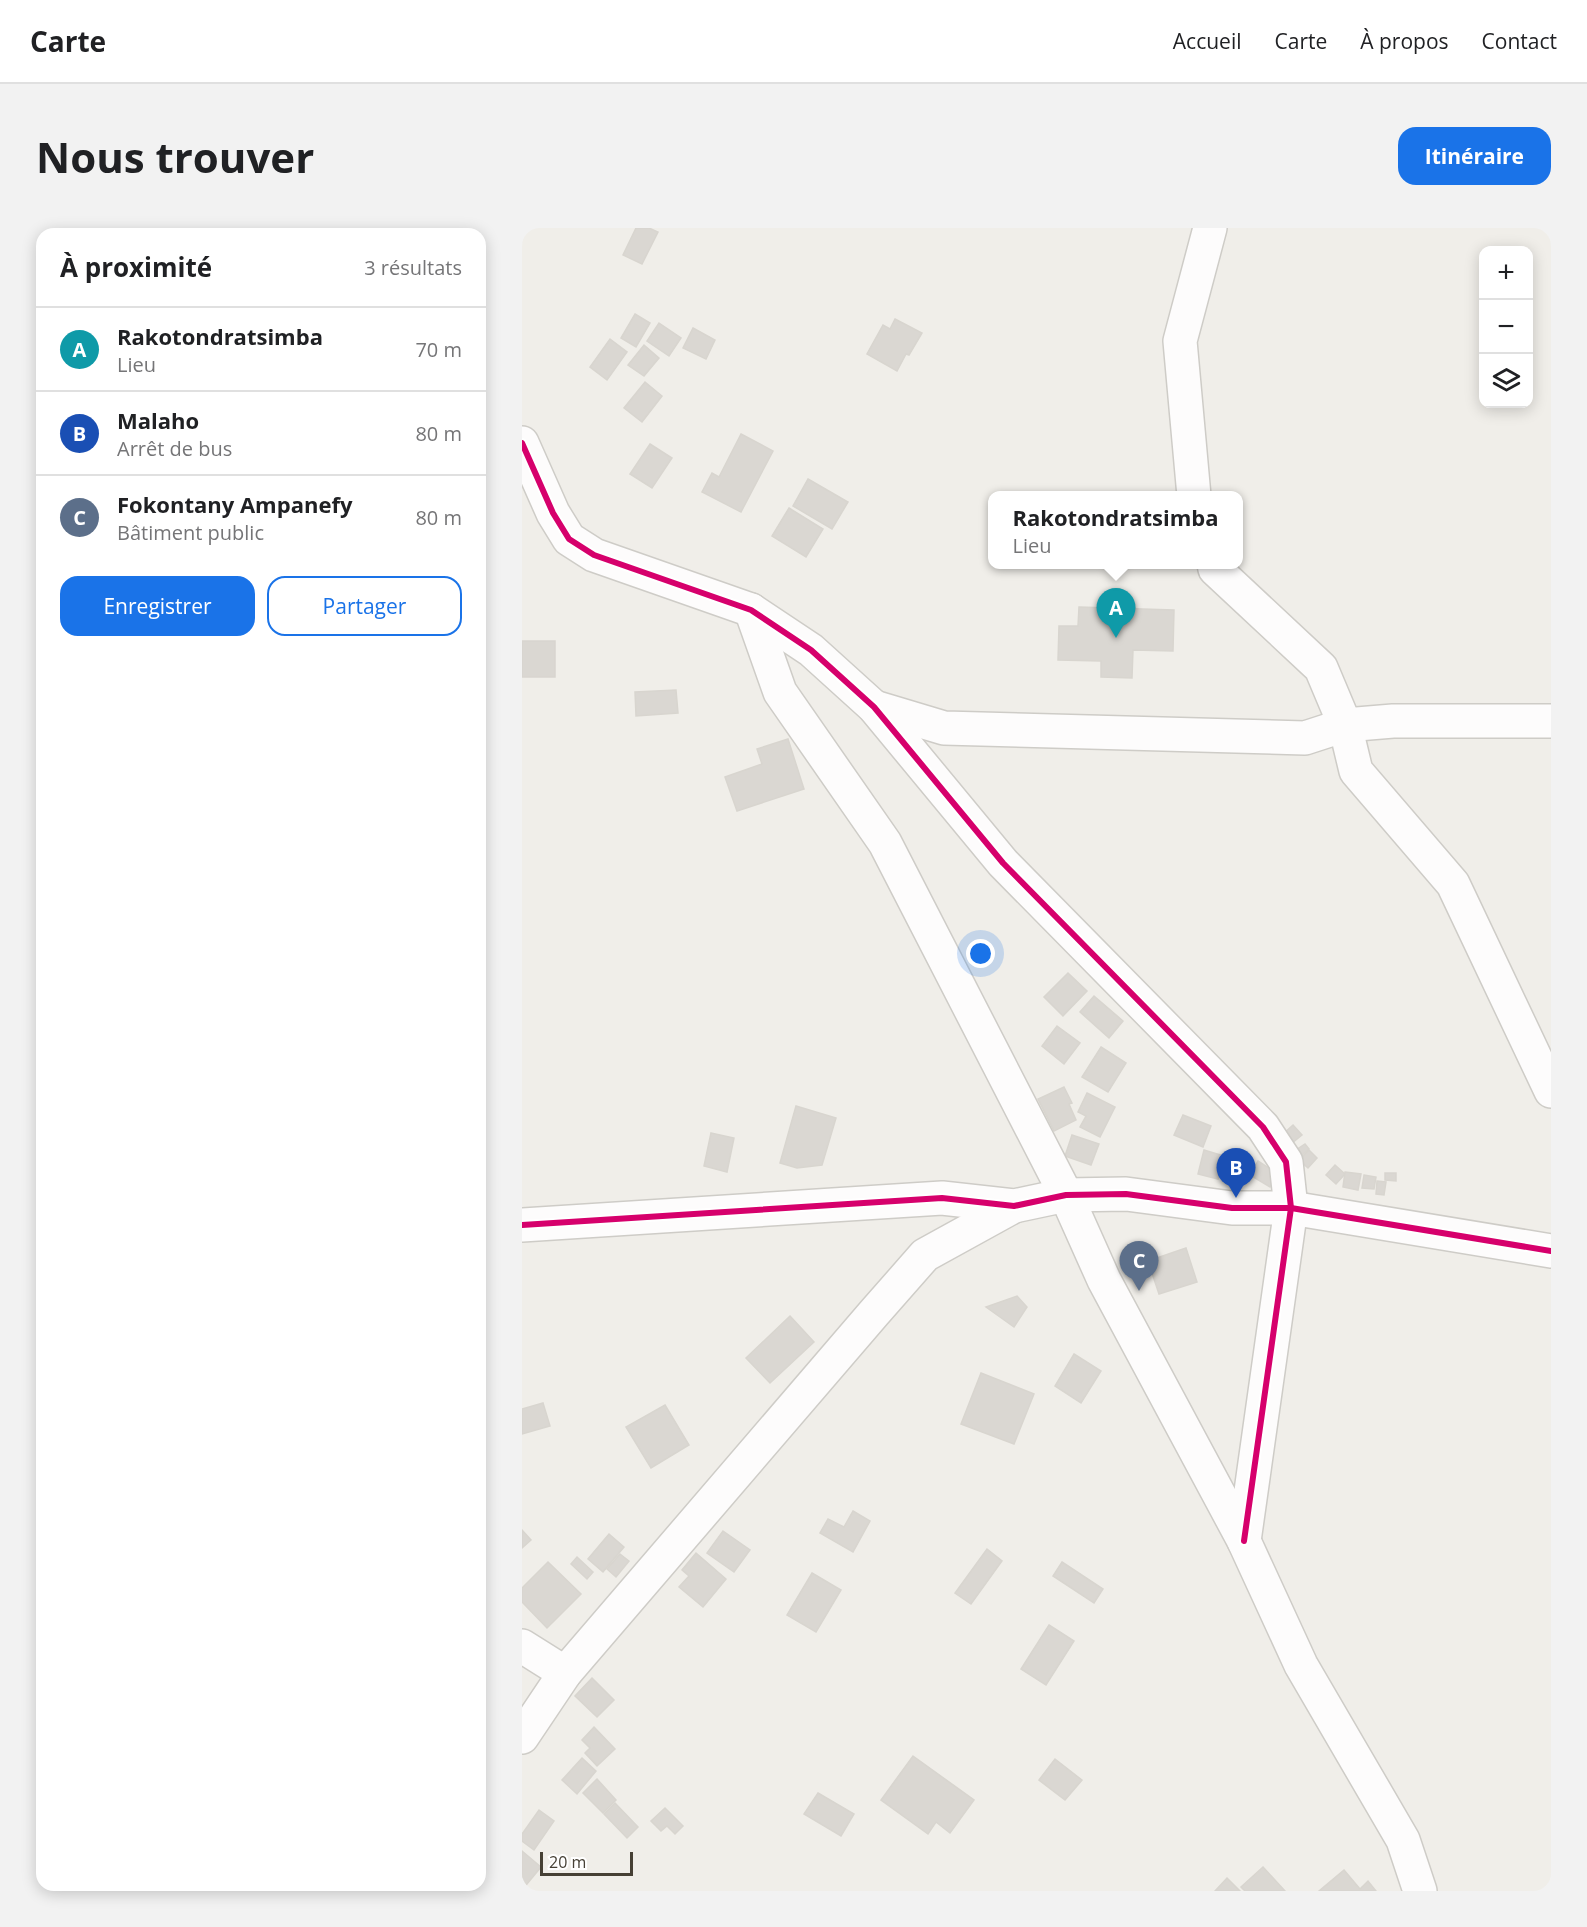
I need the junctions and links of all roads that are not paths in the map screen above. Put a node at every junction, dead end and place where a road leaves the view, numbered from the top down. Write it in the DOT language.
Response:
graph roads {
  1 [pos="1210,228"];
  2 [pos="522,443"];
  3 [pos="1194,491"];
  4 [pos="1215,569"];
  5 [pos="751,610"];
  6 [pos="874,706"];
  7 [pos="1551,720"];
  8 [pos="1344,725"];
  9 [pos="1551,1091"];
  10 [pos="1066,1195"];
  11 [pos="1014,1206"];
  12 [pos="1291,1208"];
  13 [pos="522,1225"];
  14 [pos="1551,1251"];
  15 [pos="1244,1541"];
  16 [pos="522,1646"];
  17 [pos="566,1673"];
  18 [pos="522,1737"];
  19 [pos="1420,1891"];
  1 -- 3 [label="street"];
  2 -- 5 [label="street"];
  4 -- 8 [label="street"];
  5 -- 6 [label="street"];
  5 -- 10 [label="street"];
  6 -- 8 [label="street"];
  6 -- 12 [label="street"];
  7 -- 8 [label="street"];
  8 -- 9 [label="street"];
  10 -- 11 [label="street"];
  10 -- 12 [label="street"];
  10 -- 15 [label="street"];
  11 -- 13 [label="street"];
  11 -- 17 [label="street"];
  12 -- 14 [label="street"];
  12 -- 15 [label="street"];
  15 -- 19 [label="street"];
  16 -- 17 [label="street"];
  17 -- 18 [label="street"];
}
